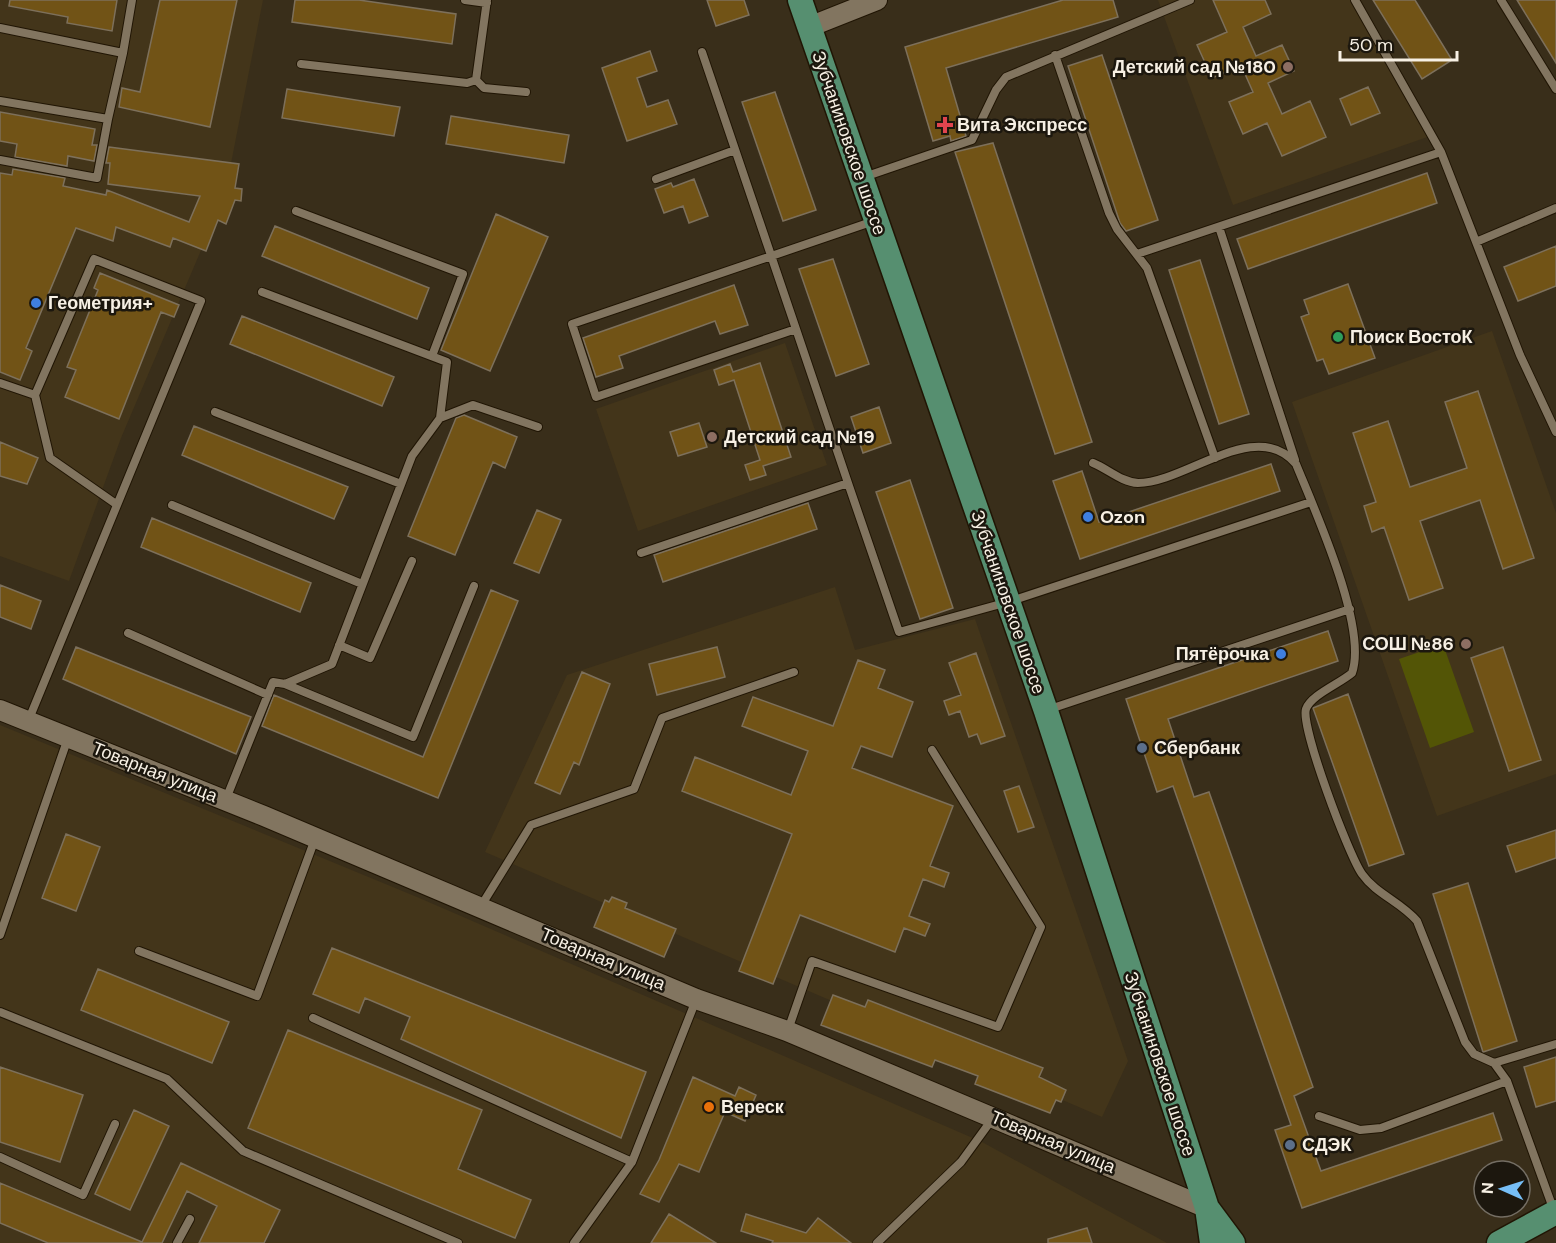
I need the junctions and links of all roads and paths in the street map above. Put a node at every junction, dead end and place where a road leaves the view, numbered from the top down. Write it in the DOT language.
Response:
graph roads {
  1 [pos="132,0"];
  2 [pos="465,0"];
  3 [pos="800,0"];
  4 [pos="877,0"];
  5 [pos="1190,0"];
  6 [pos="1355,0"];
  7 [pos="1501,0"];
  8 [pos="487,2"];
  9 [pos="809,27"];
  10 [pos="0,28"];
  11 [pos="702,52"];
  12 [pos="123,53"];
  13 [pos="1055,55"];
  14 [pos="301,64"];
  15 [pos="476,80"];
  16 [pos="1556,89"];
  17 [pos="526,92"];
  18 [pos="0,100"];
  19 [pos="108,119"];
  20 [pos="735,150"];
  21 [pos="1442,152"];
  22 [pos="0,160"];
  23 [pos="861,178"];
  24 [pos="656,179"];
  25 [pos="1556,208"];
  26 [pos="296,211"];
  27 [pos="876,220"];
  28 [pos="1219,227"];
  29 [pos="1476,242"];
  30 [pos="1137,254"];
  31 [pos="771,256"];
  32 [pos="262,292"];
  33 [pos="796,329"];
  34 [pos="432,356"];
  35 [pos="0,382"];
  36 [pos="35,395"];
  37 [pos="215,412"];
  38 [pos="440,418"];
  39 [pos="537,427"];
  40 [pos="1556,432"];
  41 [pos="1215,458"];
  42 [pos="1093,463"];
  43 [pos="1296,464"];
  44 [pos="848,483"];
  45 [pos="401,484"];
  46 [pos="1311,502"];
  47 [pos="116,504"];
  48 [pos="172,505"];
  49 [pos="641,553"];
  50 [pos="412,561"];
  51 [pos="363,584"];
  52 [pos="474,586"];
  53 [pos="1008,602"];
  54 [pos="1350,609"];
  55 [pos="128,633"];
  56 [pos="339,645"];
  57 [pos="794,672"];
  58 [pos="285,684"];
  59 [pos="268,695"];
  60 [pos="0,710"];
  61 [pos="1046,711"];
  62 [pos="28,721"];
  63 [pos="69,737"];
  64 [pos="932,750"];
  65 [pos="226,800"];
  66 [pos="316,837"];
  67 [pos="481,906"];
  68 [pos="0,935"];
  69 [pos="139,951"];
  70 [pos="696,999"];
  71 [pos="0,1012"];
  72 [pos="313,1018"];
  73 [pos="787,1031"];
  74 [pos="1556,1044"];
  75 [pos="1494,1063"];
  76 [pos="1507,1081"];
  77 [pos="1319,1116"];
  78 [pos="994,1117"];
  79 [pos="115,1124"];
  80 [pos="0,1157"];
  81 [pos="632,1162"];
  82 [pos="1207,1208"];
  83 [pos="1555,1212"];
  84 [pos="190,1220"];
  85 [pos="177,1243"];
  86 [pos="458,1243"];
  87 [pos="574,1243"];
  88 [pos="877,1243"];
  89 [pos="1212,1243"];
  90 [pos="1233,1243"];
  91 [pos="1499,1243"];
  1 -- 12 [label="lane"];
  2 -- 8 [label="lane"];
  3 -- 9 [label="main road, Зубчаниновское шоссе"];
  4 -- 9 [label="street"];
  5 -- 13 [label="lane"];
  6 -- 21 [label="lane"];
  7 -- 16 [label="lane"];
  8 -- 15 [label="lane"];
  9 -- 23 [label="main road, Зубчаниновское шоссе"];
  10 -- 12 [label="lane"];
  11 -- 20 [label="lane"];
  12 -- 19 [label="lane"];
  13 -- 23 [label="lane"];
  13 -- 30 [label="lane"];
  14 -- 15 [label="lane"];
  15 -- 17 [label="lane"];
  18 -- 19 [label="lane"];
  19 -- 22 [label="lane"];
  20 -- 24 [label="lane"];
  20 -- 31 [label="lane"];
  21 -- 28 [label="lane"];
  21 -- 29 [label="lane"];
  23 -- 27 [label="main road, Зубчаниновское шоссе"];
  25 -- 29 [label="lane"];
  26 -- 34 [label="lane"];
  27 -- 31 [label="lane"];
  27 -- 53 [label="main road, Зубчаниновское шоссе"];
  28 -- 30 [label="lane"];
  28 -- 43 [label="lane"];
  29 -- 40 [label="lane"];
  30 -- 41 [label="lane"];
  31 -- 33 [label="lane"];
  31 -- 33 [label="lane"];
  32 -- 34 [label="lane"];
  33 -- 44 [label="lane"];
  34 -- 38 [label="lane"];
  35 -- 36 [label="lane"];
  36 -- 47 [label="lane"];
  36 -- 47 [label="lane"];
  37 -- 45 [label="lane"];
  38 -- 39 [label="lane"];
  38 -- 45 [label="lane"];
  41 -- 42 [label="lane"];
  41 -- 43 [label="lane"];
  43 -- 46 [label="lane"];
  44 -- 49 [label="lane"];
  44 -- 53 [label="lane"];
  45 -- 51 [label="lane"];
  46 -- 53 [label="lane"];
  46 -- 54 [label="lane"];
  47 -- 62 [label="lane"];
  48 -- 51 [label="lane"];
  50 -- 56 [label="lane"];
  51 -- 56 [label="lane"];
  52 -- 58 [label="lane"];
  53 -- 61 [label="main road, Зубчаниновское шоссе"];
  54 -- 61 [label="lane"];
  54 -- 75 [label="lane"];
  55 -- 59 [label="lane"];
  56 -- 58 [label="lane"];
  57 -- 67 [label="lane"];
  58 -- 59 [label="lane"];
  59 -- 65 [label="lane"];
  60 -- 62 [label="street, Товарная улица"];
  61 -- 82 [label="main road, Зубчаниновское шоссе"];
  62 -- 63 [label="street, Товарная улица"];
  63 -- 65 [label="street, Товарная улица"];
  63 -- 68 [label="lane"];
  64 -- 73 [label="lane"];
  65 -- 66 [label="street, Товарная улица"];
  66 -- 67 [label="street, Товарная улица"];
  66 -- 69 [label="lane"];
  67 -- 70 [label="street, Товарная улица"];
  70 -- 73 [label="street, Товарная улица"];
  70 -- 81 [label="lane"];
  71 -- 86 [label="lane"];
  72 -- 81 [label="lane"];
  73 -- 78 [label="street, Товарная улица"];
  74 -- 75 [label="lane"];
  75 -- 76 [label="lane"];
  76 -- 77 [label="lane"];
  76 -- 83 [label="lane"];
  78 -- 82 [label="street, Товарная улица"];
  78 -- 88 [label="lane"];
  79 -- 80 [label="lane"];
  81 -- 87 [label="lane"];
  82 -- 89 [label="main road, Зубчаниновское шоссе"];
  82 -- 90 [label="main road, Зубчаниновское шоссе"];
  83 -- 91 [label="main road"];
  84 -- 85 [label="lane"];
}
